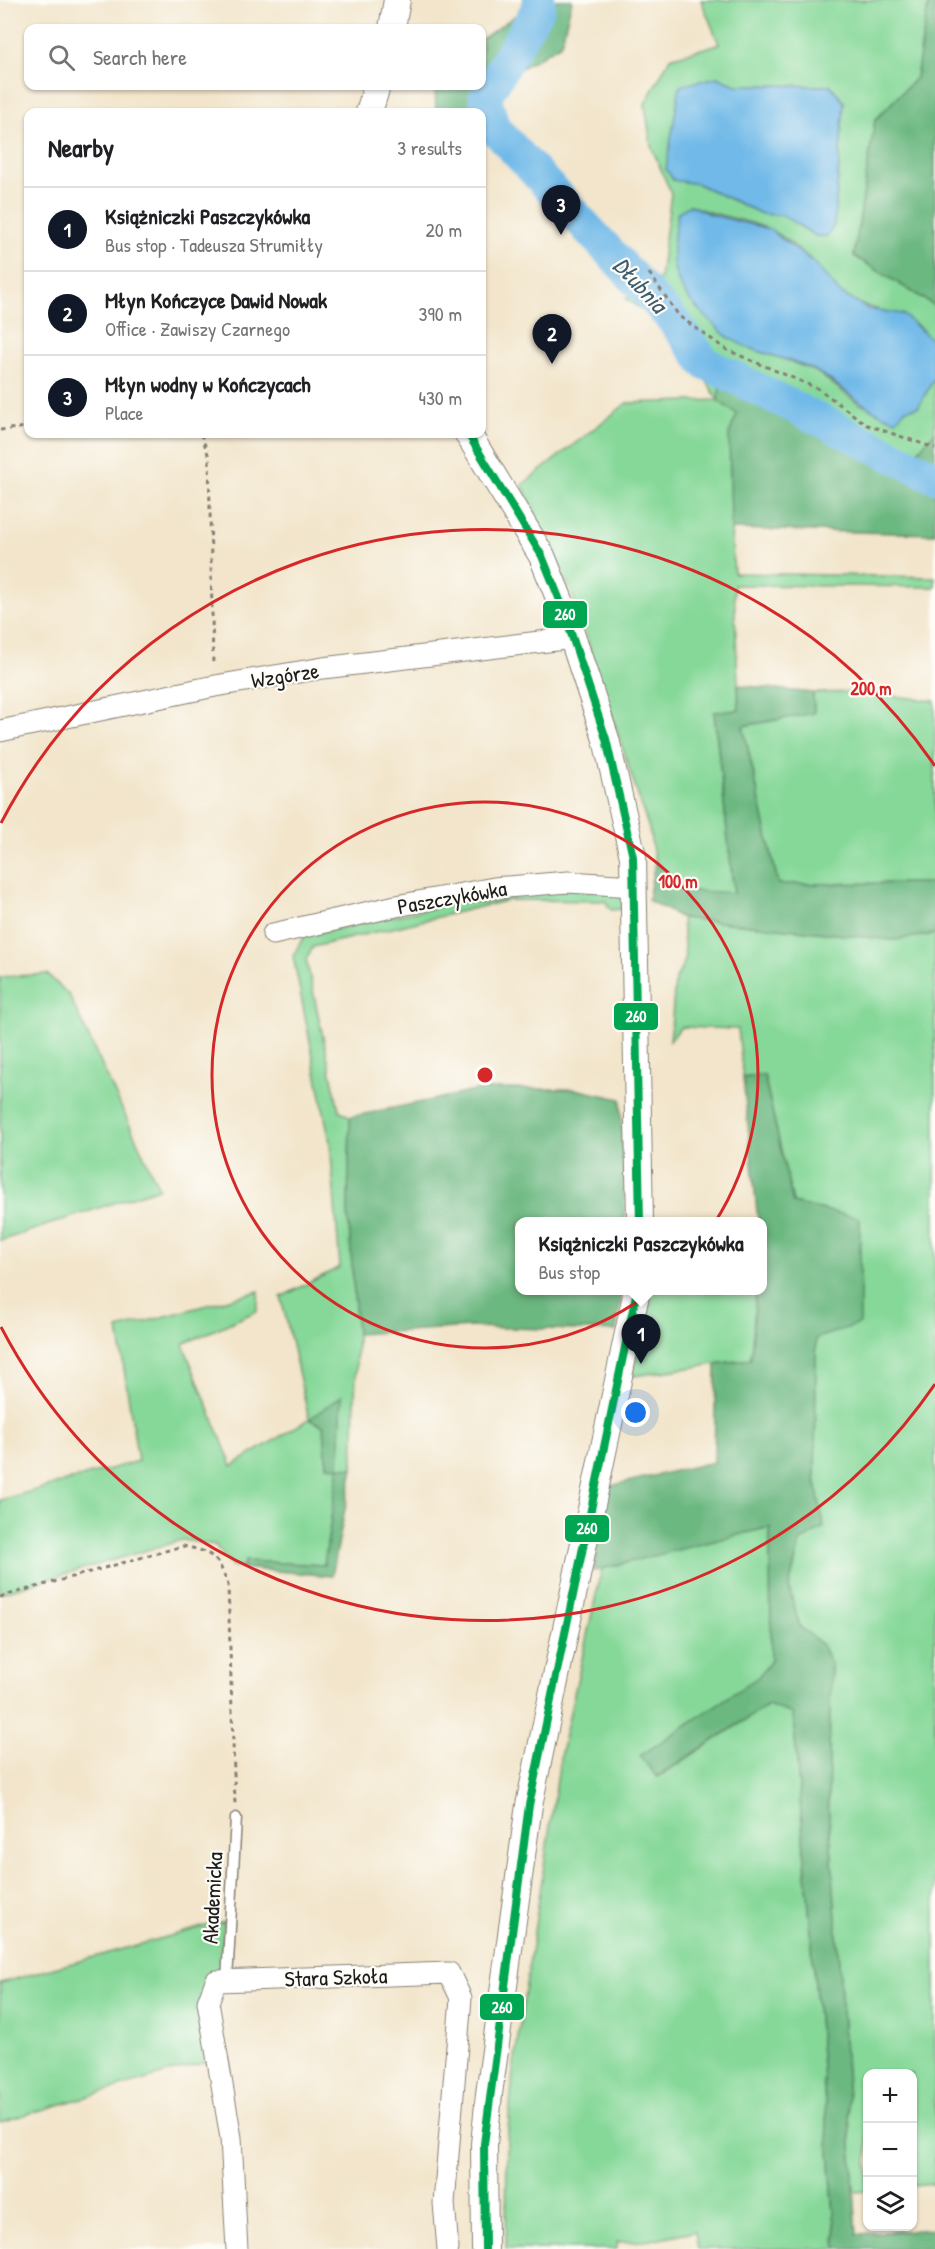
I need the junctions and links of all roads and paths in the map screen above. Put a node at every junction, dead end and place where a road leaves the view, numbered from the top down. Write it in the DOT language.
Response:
graph roads {
  1 [pos="396,0"];
  2 [pos="393,24"];
  3 [pos="375,90"];
  4 [pos="370,108"];
  5 [pos="649,273"];
  6 [pos="24,427"];
  7 [pos="0,430"];
  8 [pos="202,438"];
  9 [pos="470,438"];
  10 [pos="935,448"];
  11 [pos="573,638"];
  12 [pos="215,686"];
  13 [pos="0,732"];
  14 [pos="634,886"];
  15 [pos="273,934"];
  16 [pos="640,1217"];
  17 [pos="636,1295"];
  18 [pos="0,1597"];
  19 [pos="236,1818"];
  20 [pos="227,1981"];
  21 [pos="237,2249"];
  22 [pos="448,2249"];
  23 [pos="485,2249"];
  1 -- 2 [label="street"];
  3 -- 4 [label="street"];
  5 -- 10 [label="path"];
  6 -- 7 [label="path"];
  8 -- 12 [label="path"];
  9 -- 11 [label="street"];
  11 -- 12 [label="street, Wzgórze"];
  11 -- 14 [label="street"];
  12 -- 13 [label="street, Wzgórze"];
  14 -- 15 [label="street, Paszczykówka"];
  14 -- 16 [label="street"];
  17 -- 23 [label="street"];
  18 -- 19 [label="path"];
  19 -- 20 [label="lane, Akademicka"];
  20 -- 21 [label="street"];
  20 -- 22 [label="street, Stara Szkoła"];
}
